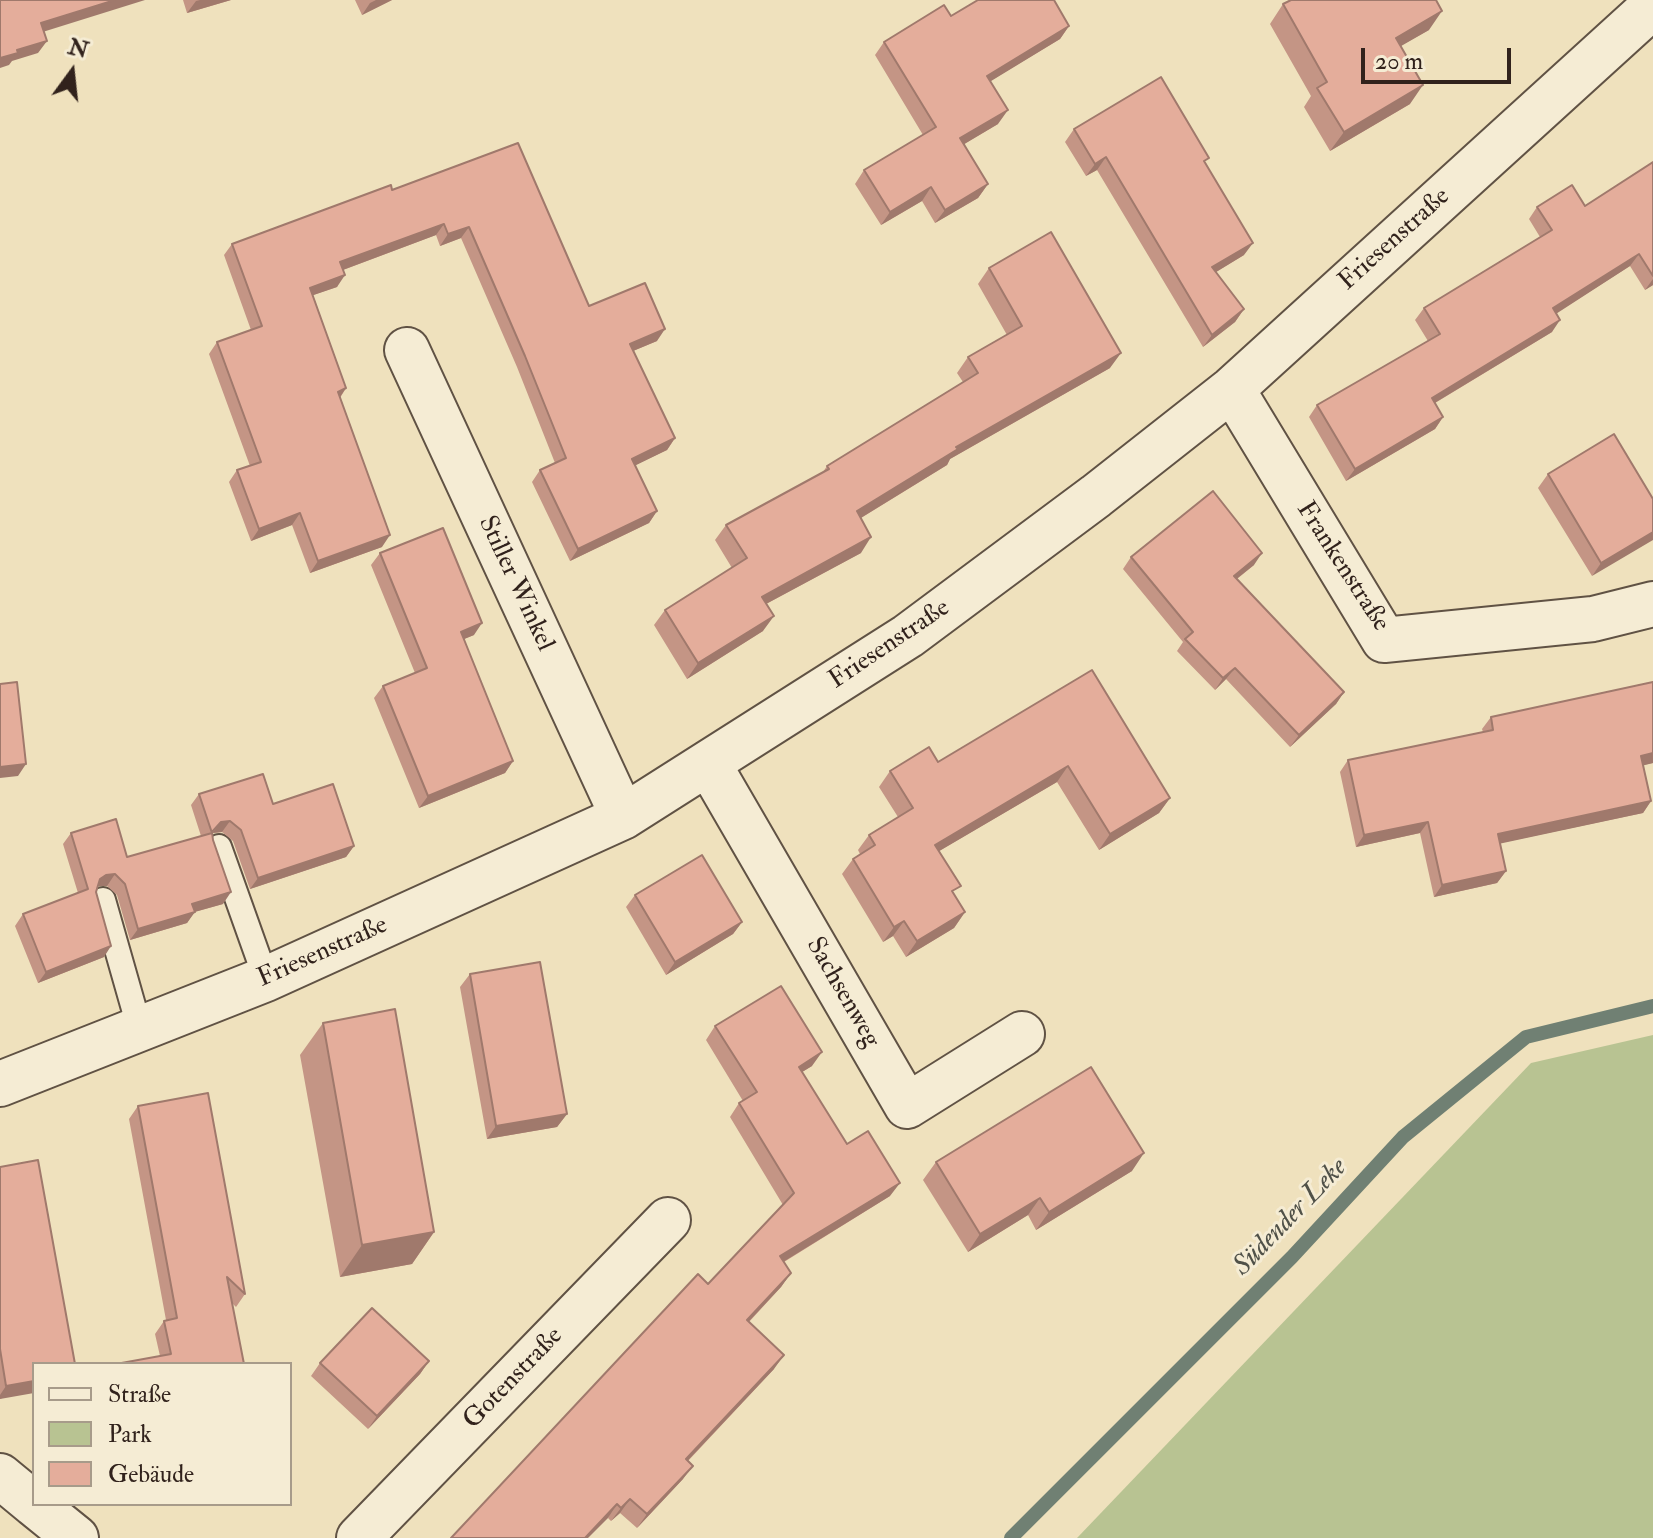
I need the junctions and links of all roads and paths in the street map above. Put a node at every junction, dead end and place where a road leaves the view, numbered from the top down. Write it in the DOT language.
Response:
graph roads {
  1 [pos="1653,6"];
  2 [pos="407,350"];
  3 [pos="1232,389"];
  4 [pos="1653,604"];
  5 [pos="708,763"];
  6 [pos="623,817"];
  7 [pos="219,847"];
  8 [pos="103,900"];
  9 [pos="266,979"];
  10 [pos="140,1030"];
  11 [pos="1022,1034"];
  12 [pos="0,1084"];
  13 [pos="668,1220"];
  14 [pos="0,1476"];
  15 [pos="32,1502"];
  16 [pos="36,1506"];
  17 [pos="76,1538"];
  18 [pos="359,1538"];
  1 -- 3 [label="street, Friesenstraße"];
  2 -- 6 [label="street, Stiller Winkel"];
  3 -- 4 [label="street, Frankenstraße"];
  3 -- 5 [label="street, Friesenstraße"];
  5 -- 6 [label="street, Friesenstraße"];
  5 -- 11 [label="street, Sachsenweg"];
  6 -- 9 [label="street, Friesenstraße"];
  7 -- 9 [label="lane"];
  8 -- 10 [label="lane"];
  9 -- 10 [label="street, Friesenstraße"];
  10 -- 12 [label="street, Friesenstraße"];
  13 -- 18 [label="street, Gotenstraße"];
  14 -- 15 [label="street"];
  16 -- 17 [label="street"];
}
